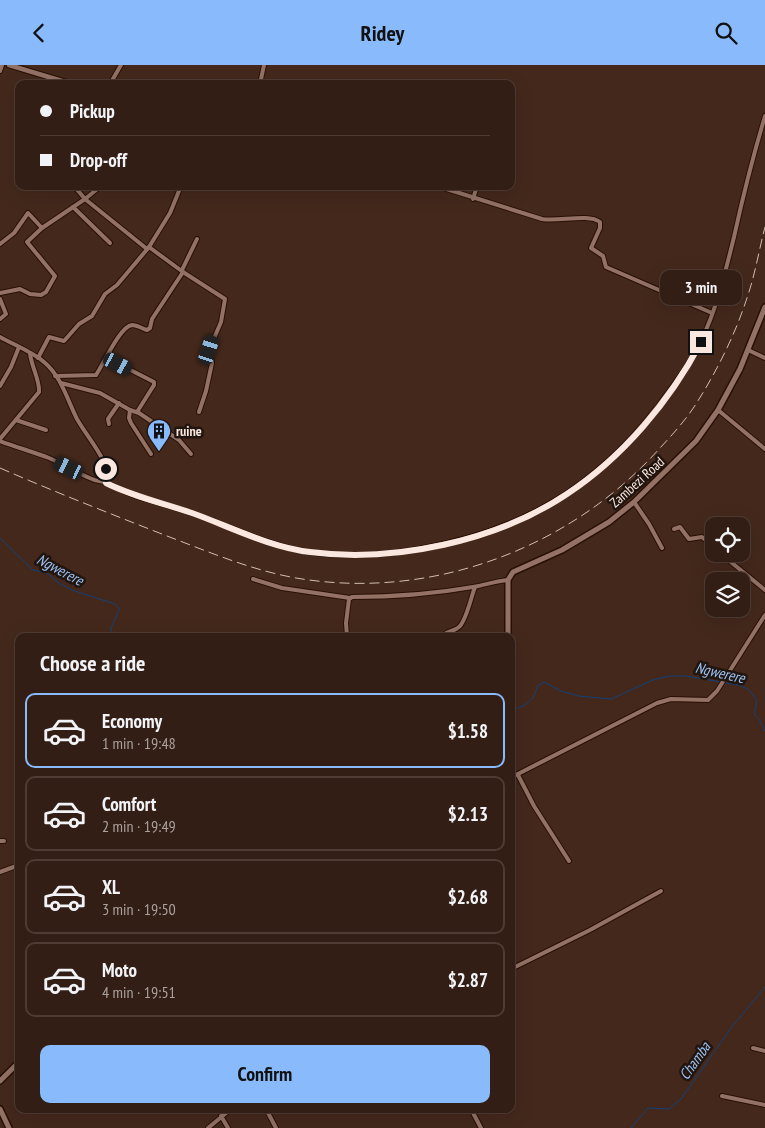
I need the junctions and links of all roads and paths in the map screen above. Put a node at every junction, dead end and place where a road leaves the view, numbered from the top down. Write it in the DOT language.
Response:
graph roads {
  1 [pos="2,65"];
  2 [pos="9,65"];
  3 [pos="121,65"];
  4 [pos="264,65"];
  5 [pos="0,71"];
  6 [pos="59,80"];
  7 [pos="112,80"];
  8 [pos="261,80"];
  9 [pos="765,116"];
  10 [pos="77,190"];
  11 [pos="96,190"];
  12 [pos="179,190"];
  13 [pos="448,190"];
  14 [pos="476,190"];
  15 [pos="85,199"];
  16 [pos="473,199"];
  17 [pos="73,207"];
  18 [pos="42,228"];
  19 [pos="198,239"];
  20 [pos="110,243"];
  21 [pos="0,244"];
  22 [pos="148,248"];
  23 [pos="183,271"];
  24 [pos="0,293"];
  25 [pos="0,299"];
  26 [pos="765,307"];
  27 [pos="712,313"];
  28 [pos="0,319"];
  29 [pos="0,337"];
  30 [pos="19,347"];
  31 [pos="748,351"];
  32 [pos="30,353"];
  33 [pos="38,358"];
  34 [pos="107,358"];
  35 [pos="765,358"];
  36 [pos="55,375"];
  37 [pos="61,383"];
  38 [pos="0,386"];
  39 [pos="119,403"];
  40 [pos="130,410"];
  41 [pos="718,410"];
  42 [pos="137,412"];
  43 [pos="199,412"];
  44 [pos="16,420"];
  45 [pos="109,424"];
  46 [pos="46,430"];
  47 [pos="0,440"];
  48 [pos="765,449"];
  49 [pos="151,454"];
  50 [pos="192,454"];
  51 [pos="106,483"];
  52 [pos="634,502"];
  53 [pos="674,529"];
  54 [pos="705,540"];
  55 [pos="662,548"];
  56 [pos="731,562"];
  57 [pos="253,579"];
  58 [pos="508,580"];
  59 [pos="475,587"];
  60 [pos="765,590"];
  61 [pos="350,598"];
  62 [pos="765,615"];
  63 [pos="347,633"];
  64 [pos="445,633"];
  65 [pos="508,633"];
  66 [pos="515,776"];
  67 [pos="515,778"];
  68 [pos="570,861"];
  69 [pos="15,866"];
  70 [pos="0,872"];
  71 [pos="662,891"];
  72 [pos="515,967"];
  73 [pos="753,1048"];
  74 [pos="765,1051"];
  75 [pos="15,1066"];
  76 [pos="0,1081"];
  77 [pos="722,1095"];
  78 [pos="765,1105"];
  79 [pos="0,1109"];
  80 [pos="225,1113"];
  81 [pos="268,1113"];
  82 [pos="473,1113"];
  83 [pos="221,1116"];
  84 [pos="10,1128"];
  85 [pos="208,1128"];
  86 [pos="228,1128"];
  87 [pos="276,1128"];
  88 [pos="481,1128"];
  1 -- 5 [label="street"];
  2 -- 6 [label="street"];
  3 -- 7 [label="street"];
  4 -- 8 [label="street"];
  9 -- 27 [label="street"];
  10 -- 15 [label="street"];
  11 -- 15 [label="street"];
  12 -- 22 [label="street"];
  13 -- 16 [label="street"];
  14 -- 16 [label="street"];
  15 -- 17 [label="street"];
  15 -- 22 [label="street"];
  16 -- 27 [label="street"];
  17 -- 18 [label="street"];
  17 -- 20 [label="street"];
  18 -- 21 [label="street"];
  18 -- 24 [label="street"];
  19 -- 23 [label="street"];
  22 -- 23 [label="street"];
  22 -- 33 [label="street"];
  23 -- 34 [label="street"];
  23 -- 43 [label="street"];
  25 -- 28 [label="street"];
  26 -- 31 [label="main road, Zambezi Road"];
  27 -- 51 [label="street"];
  29 -- 30 [label="street"];
  30 -- 32 [label="street"];
  30 -- 38 [label="street"];
  31 -- 35 [label="street"];
  31 -- 41 [label="main road, Zambezi Road"];
  32 -- 33 [label="street"];
  32 -- 44 [label="street"];
  33 -- 36 [label="street"];
  34 -- 36 [label="street"];
  34 -- 42 [label="street"];
  36 -- 37 [label="street"];
  37 -- 39 [label="street"];
  37 -- 51 [label="street"];
  39 -- 40 [label="street"];
  39 -- 45 [label="street"];
  40 -- 42 [label="street"];
  40 -- 49 [label="street"];
  41 -- 48 [label="street"];
  41 -- 52 [label="main road, Zambezi Road"];
  42 -- 50 [label="street"];
  44 -- 46 [label="street"];
  44 -- 47 [label="street"];
  47 -- 51 [label="street"];
  52 -- 55 [label="street"];
  52 -- 58 [label="main road, Zambezi Road"];
  53 -- 54 [label="street"];
  56 -- 60 [label="street"];
  57 -- 61 [label="street"];
  58 -- 59 [label="street"];
  58 -- 65 [label="main road"];
  59 -- 61 [label="street"];
  59 -- 64 [label="street"];
  61 -- 63 [label="street"];
  62 -- 66 [label="street"];
  67 -- 68 [label="street"];
  69 -- 70 [label="street"];
  71 -- 72 [label="street"];
  73 -- 74 [label="street"];
  75 -- 76 [label="main road"];
  77 -- 78 [label="street"];
  79 -- 84 [label="main road"];
  80 -- 83 [label="street"];
  81 -- 87 [label="street"];
  82 -- 88 [label="street"];
  83 -- 85 [label="street"];
  83 -- 86 [label="street"];
}
